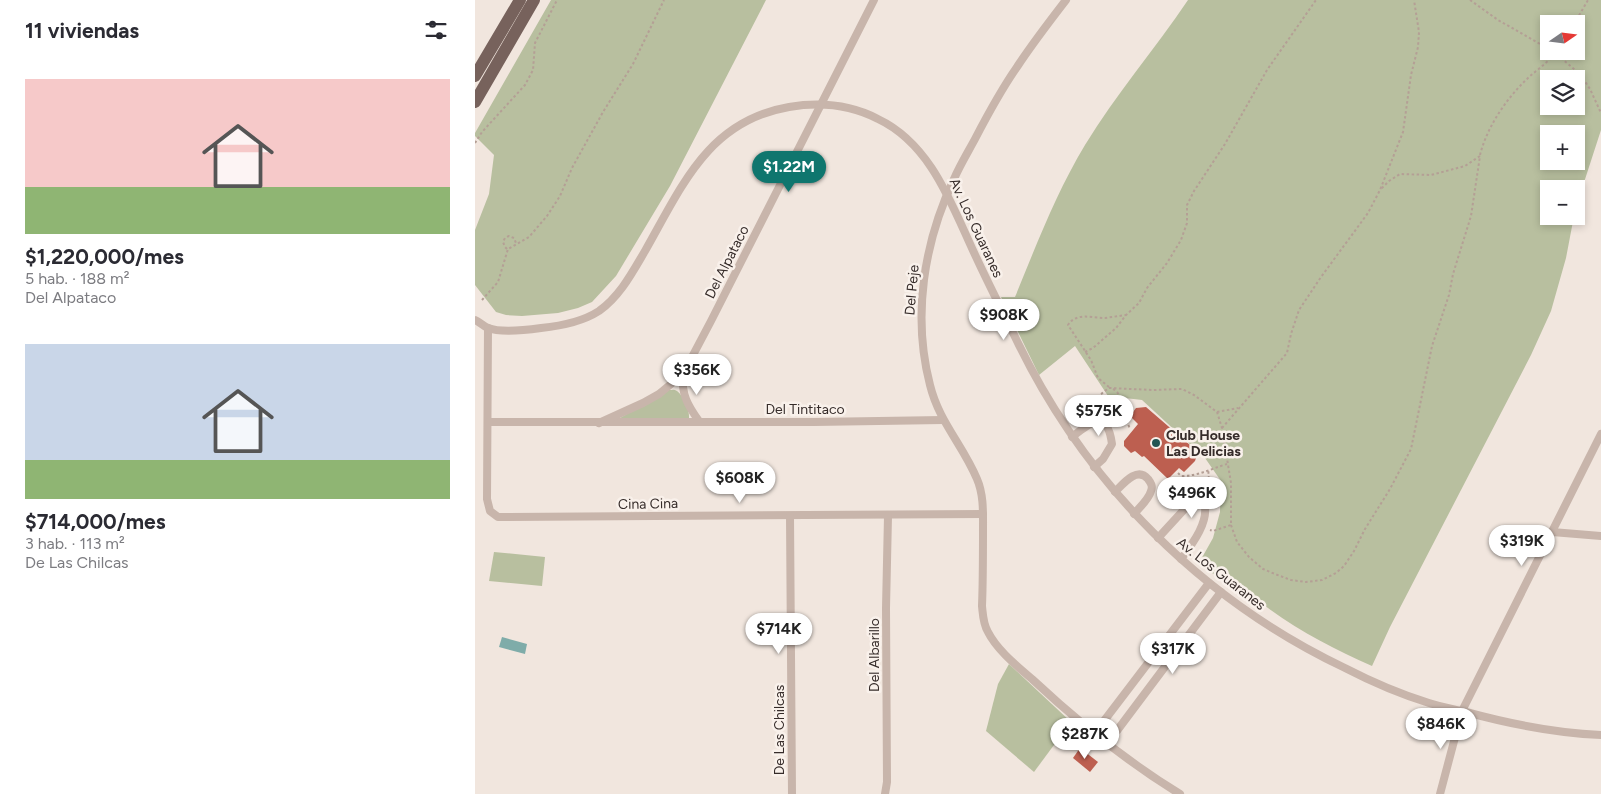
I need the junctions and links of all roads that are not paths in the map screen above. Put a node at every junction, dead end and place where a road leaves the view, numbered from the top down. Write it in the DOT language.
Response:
graph roads {
  1 [pos="520,0"];
  2 [pos="534,0"];
  3 [pos="874,0"];
  4 [pos="1066,0"];
  5 [pos="475,76"];
  6 [pos="475,102"];
  7 [pos="822,104"];
  8 [pos="947,194"];
  9 [pos="475,315"];
  10 [pos="475,320"];
  11 [pos="485,326"];
  12 [pos="683,374"];
  13 [pos="668,386"];
  14 [pos="683,391"];
  15 [pos="943,420"];
  16 [pos="488,422"];
  17 [pos="699,422"];
  18 [pos="599,423"];
  19 [pos="1601,434"];
  20 [pos="1072,437"];
  21 [pos="1094,467"];
  22 [pos="1115,492"];
  23 [pos="983,514"];
  24 [pos="1134,514"];
  25 [pos="790,516"];
  26 [pos="888,516"];
  27 [pos="1552,532"];
  28 [pos="1601,536"];
  29 [pos="1158,538"];
  30 [pos="1181,559"];
  31 [pos="1209,583"];
  32 [pos="1221,592"];
  33 [pos="1463,711"];
  34 [pos="1094,734"];
  35 [pos="1601,735"];
  36 [pos="1107,744"];
  37 [pos="792,794"];
  38 [pos="885,794"];
  39 [pos="1179,794"];
  40 [pos="1441,794"];
  1 -- 5 [label="main road"];
  2 -- 6 [label="main road"];
  3 -- 7 [label="street, Del Alpataco"];
  4 -- 8 [label="street, Del Peje"];
  7 -- 8 [label="street, Av. Los Guaranes"];
  7 -- 11 [label="street, Av. Los Guaranes"];
  7 -- 12 [label="street, Del Alpataco"];
  8 -- 15 [label="street, Del Peje"];
  8 -- 20 [label="street, Av. Los Guaranes"];
  9 -- 11 [label="street"];
  10 -- 11 [label="street, Av. Los Guaranes"];
  11 -- 16 [label="street"];
  12 -- 13 [label="street, Del Alpataco"];
  12 -- 14 [label="street, Del Alpataco"];
  13 -- 14 [label="street"];
  13 -- 18 [label="street, Del Alpataco"];
  14 -- 17 [label="street, Del Alpataco"];
  15 -- 17 [label="street, Del Tintitaco"];
  15 -- 23 [label="street, Del Peje"];
  16 -- 18 [label="street, Del Tintitaco"];
  16 -- 25 [label="street, Cina Cina"];
  17 -- 18 [label="street, Del Tintitaco"];
  19 -- 27 [label="street"];
  20 -- 21 [label="street, Av. Los Guaranes"];
  20 -- 21 [label="street"];
  21 -- 22 [label="street, Av. Los Guaranes"];
  22 -- 24 [label="street, Av. Los Guaranes"];
  22 -- 24 [label="street"];
  23 -- 26 [label="street, Cina Cina"];
  23 -- 34 [label="street, Del Peje"];
  24 -- 29 [label="street, Av. Los Guaranes"];
  25 -- 26 [label="street, Cina Cina"];
  25 -- 37 [label="street, De Las Chilcas"];
  26 -- 38 [label="street, Del Albarillo"];
  27 -- 28 [label="street"];
  27 -- 33 [label="street"];
  29 -- 30 [label="street, Av. Los Guaranes"];
  29 -- 30 [label="street"];
  30 -- 31 [label="street, Av. Los Guaranes"];
  31 -- 32 [label="street, Av. Los Guaranes"];
  31 -- 34 [label="street"];
  32 -- 33 [label="street, Av. Los Guaranes"];
  32 -- 36 [label="street"];
  33 -- 35 [label="street, Av. Los Guaranes"];
  33 -- 40 [label="street"];
  34 -- 36 [label="street, Del Peje"];
  36 -- 39 [label="street, Del Peje"];
}
